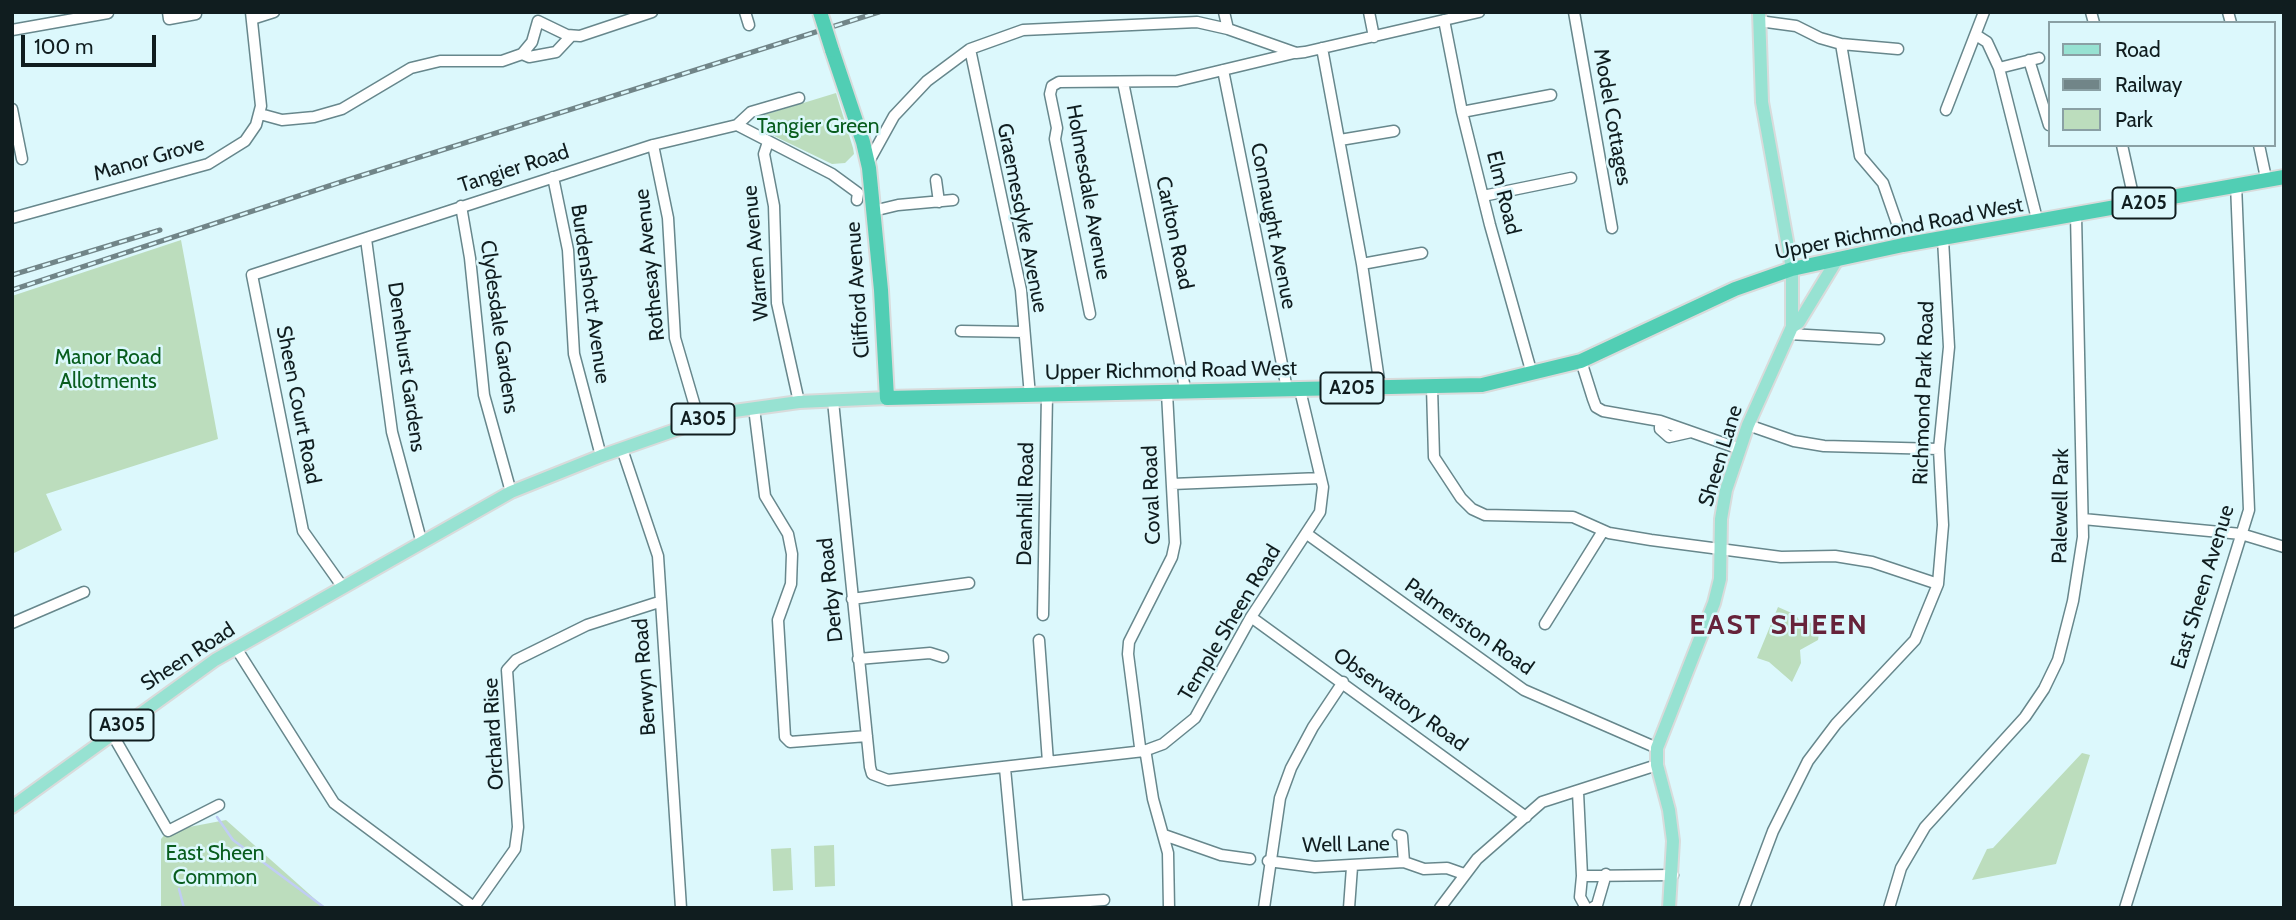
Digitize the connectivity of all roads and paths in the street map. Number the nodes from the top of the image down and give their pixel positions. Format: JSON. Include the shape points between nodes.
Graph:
{"nodes":[{"id":1,"x":168,"y":12,"type":"edge"},
{"id":2,"x":274,"y":12,"type":"edge"},
{"id":3,"x":652,"y":12,"type":"edge"},
{"id":4,"x":745,"y":12,"type":"edge"},
{"id":5,"x":820,"y":12,"type":"edge"},
{"id":6,"x":1224,"y":12,"type":"edge"},
{"id":7,"x":1368,"y":12,"type":"edge"},
{"id":8,"x":1479,"y":12,"type":"edge"},
{"id":9,"x":1574,"y":12,"type":"edge"},
{"id":10,"x":1984,"y":12,"type":"edge"},
{"id":11,"x":108,"y":13,"type":"edge"},
{"id":12,"x":196,"y":14,"type":"dead end"},
{"id":13,"x":252,"y":16,"type":"edge"},
{"id":14,"x":537,"y":17,"type":"edge"},
{"id":15,"x":1447,"y":17,"type":"edge"},
{"id":16,"x":1759,"y":17,"type":"edge"},
{"id":17,"x":749,"y":24,"type":"dead end"},
{"id":18,"x":1227,"y":29,"type":"junction"},
{"id":19,"x":12,"y":30,"type":"edge"},
{"id":20,"x":1976,"y":35,"type":"junction"},
{"id":21,"x":572,"y":36,"type":"junction"},
{"id":22,"x":1374,"y":37,"type":"junction"},
{"id":23,"x":1841,"y":44,"type":"junction"},
{"id":24,"x":1322,"y":48,"type":"junction"},
{"id":25,"x":970,"y":49,"type":"junction"},
{"id":26,"x":1898,"y":49,"type":"dead end"},
{"id":27,"x":1296,"y":52,"type":"junction"},
{"id":28,"x":522,"y":54,"type":"junction"},
{"id":29,"x":1999,"y":68,"type":"junction"},
{"id":30,"x":1223,"y":70,"type":"junction"},
{"id":31,"x":1123,"y":82,"type":"junction"},
{"id":32,"x":1551,"y":95,"type":"dead end"},
{"id":33,"x":799,"y":97,"type":"dead end"},
{"id":34,"x":12,"y":109,"type":"edge"},
{"id":35,"x":2047,"y":109,"type":"edge"},
{"id":36,"x":1946,"y":110,"type":"dead end"},
{"id":37,"x":1462,"y":112,"type":"junction"},
{"id":38,"x":260,"y":114,"type":"junction"},
{"id":39,"x":737,"y":125,"type":"junction"},
{"id":40,"x":858,"y":131,"type":"junction"},
{"id":41,"x":1394,"y":131,"type":"dead end"},
{"id":42,"x":1340,"y":141,"type":"junction"},
{"id":43,"x":768,"y":142,"type":"junction"},
{"id":44,"x":653,"y":145,"type":"junction"},
{"id":45,"x":2122,"y":147,"type":"edge"},
{"id":46,"x":2259,"y":147,"type":"edge"},
{"id":47,"x":22,"y":159,"type":"dead end"},
{"id":48,"x":868,"y":163,"type":"junction"},
{"id":49,"x":553,"y":177,"type":"junction"},
{"id":50,"x":2284,"y":177,"type":"edge"},
{"id":51,"x":1571,"y":178,"type":"dead end"},
{"id":52,"x":2266,"y":178,"type":"junction"},
{"id":53,"x":868,"y":180,"type":"junction"},
{"id":54,"x":936,"y":180,"type":"dead end"},
{"id":55,"x":2236,"y":184,"type":"junction"},
{"id":56,"x":1483,"y":196,"type":"junction"},
{"id":57,"x":857,"y":200,"type":"dead end"},
{"id":58,"x":953,"y":200,"type":"dead end"},
{"id":59,"x":939,"y":202,"type":"junction"},
{"id":60,"x":2135,"y":204,"type":"junction"},
{"id":61,"x":461,"y":206,"type":"junction"},
{"id":62,"x":873,"y":211,"type":"junction"},
{"id":63,"x":2076,"y":215,"type":"junction"},
{"id":64,"x":12,"y":218,"type":"edge"},
{"id":65,"x":2038,"y":222,"type":"junction"},
{"id":66,"x":1612,"y":228,"type":"dead end"},
{"id":67,"x":1899,"y":229,"type":"dead end"},
{"id":68,"x":366,"y":239,"type":"junction"},
{"id":69,"x":1943,"y":239,"type":"junction"},
{"id":70,"x":1422,"y":253,"type":"dead end"},
{"id":71,"x":305,"y":257,"type":"joint"},
{"id":72,"x":1838,"y":258,"type":"junction"},
{"id":73,"x":1362,"y":264,"type":"junction"},
{"id":74,"x":1792,"y":270,"type":"junction"},
{"id":75,"x":1090,"y":314,"type":"dead end"},
{"id":76,"x":1791,"y":330,"type":"junction"},
{"id":77,"x":961,"y":331,"type":"dead end"},
{"id":78,"x":1024,"y":332,"type":"junction"},
{"id":79,"x":1879,"y":339,"type":"dead end"},
{"id":80,"x":1581,"y":361,"type":"junction"},
{"id":81,"x":1532,"y":374,"type":"junction"},
{"id":82,"x":1380,"y":387,"type":"junction"},
{"id":83,"x":1432,"y":387,"type":"junction"},
{"id":84,"x":1293,"y":389,"type":"junction"},
{"id":85,"x":1167,"y":393,"type":"junction"},
{"id":86,"x":1186,"y":393,"type":"junction"},
{"id":87,"x":1047,"y":395,"type":"junction"},
{"id":88,"x":1030,"y":396,"type":"junction"},
{"id":89,"x":887,"y":398,"type":"junction"},
{"id":90,"x":833,"y":401,"type":"junction"},
{"id":91,"x":799,"y":402,"type":"junction"},
{"id":92,"x":754,"y":408,"type":"junction"},
{"id":93,"x":699,"y":421,"type":"junction"},
{"id":94,"x":1748,"y":425,"type":"junction"},
{"id":95,"x":622,"y":449,"type":"junction"},
{"id":96,"x":1740,"y":449,"type":"junction"},
{"id":97,"x":1938,"y":449,"type":"junction"},
{"id":98,"x":601,"y":456,"type":"junction"},
{"id":99,"x":1321,"y":478,"type":"junction"},
{"id":100,"x":1172,"y":485,"type":"junction"},
{"id":101,"x":511,"y":492,"type":"junction"},
{"id":102,"x":2083,"y":519,"type":"junction"},
{"id":103,"x":1603,"y":531,"type":"junction"},
{"id":104,"x":1307,"y":534,"type":"junction"},
{"id":105,"x":2241,"y":534,"type":"junction"},
{"id":106,"x":421,"y":540,"type":"junction"},
{"id":107,"x":1721,"y":547,"type":"junction"},
{"id":108,"x":2284,"y":547,"type":"edge"},
{"id":109,"x":969,"y":583,"type":"dead end"},
{"id":110,"x":1938,"y":584,"type":"junction"},
{"id":111,"x":342,"y":586,"type":"junction"},
{"id":112,"x":84,"y":592,"type":"dead end"},
{"id":113,"x":323,"y":597,"type":"joint"},
{"id":114,"x":852,"y":598,"type":"junction"},
{"id":115,"x":659,"y":602,"type":"junction"},
{"id":116,"x":1043,"y":615,"type":"dead end"},
{"id":117,"x":1251,"y":617,"type":"junction"},
{"id":118,"x":12,"y":623,"type":"edge"},
{"id":119,"x":1545,"y":624,"type":"dead end"},
{"id":120,"x":1039,"y":640,"type":"dead end"},
{"id":121,"x":236,"y":648,"type":"junction"},
{"id":122,"x":943,"y":657,"type":"dead end"},
{"id":123,"x":858,"y":659,"type":"junction"},
{"id":124,"x":1343,"y":682,"type":"junction"},
{"id":125,"x":111,"y":732,"type":"junction"},
{"id":126,"x":867,"y":736,"type":"junction"},
{"id":127,"x":1657,"y":748,"type":"junction"},
{"id":128,"x":1144,"y":751,"type":"junction"},
{"id":129,"x":1048,"y":762,"type":"junction"},
{"id":130,"x":1657,"y":765,"type":"junction"},
{"id":131,"x":1005,"y":768,"type":"junction"},
{"id":132,"x":872,"y":774,"type":"joint"},
{"id":133,"x":1578,"y":792,"type":"junction"},
{"id":134,"x":219,"y":805,"type":"dead end"},
{"id":135,"x":12,"y":807,"type":"edge"},
{"id":136,"x":1526,"y":817,"type":"junction"},
{"id":137,"x":1164,"y":835,"type":"junction"},
{"id":138,"x":1398,"y":835,"type":"dead end"},
{"id":139,"x":1250,"y":859,"type":"dead end"},
{"id":140,"x":1268,"y":861,"type":"junction"},
{"id":141,"x":1404,"y":862,"type":"junction"},
{"id":142,"x":1352,"y":867,"type":"junction"},
{"id":143,"x":1464,"y":874,"type":"junction"},
{"id":144,"x":1606,"y":874,"type":"junction"},
{"id":145,"x":1673,"y":875,"type":"junction"},
{"id":146,"x":1582,"y":876,"type":"junction"},
{"id":147,"x":1104,"y":900,"type":"dead end"},
{"id":148,"x":474,"y":907,"type":"edge"},
{"id":149,"x":1018,"y":907,"type":"edge"},
{"id":150,"x":681,"y":908,"type":"edge"},
{"id":151,"x":1169,"y":908,"type":"edge"},
{"id":152,"x":1264,"y":908,"type":"edge"},
{"id":153,"x":1349,"y":908,"type":"edge"},
{"id":154,"x":1440,"y":908,"type":"edge"},
{"id":155,"x":1589,"y":908,"type":"edge"},
{"id":156,"x":1669,"y":908,"type":"edge"},
{"id":157,"x":1744,"y":908,"type":"edge"},
{"id":158,"x":1889,"y":908,"type":"edge"},
{"id":159,"x":2125,"y":908,"type":"edge"}],
"edges":[{"from":1,"to":12,"type":"street","via":[[169,19]]},
{"from":2,"to":13,"type":"street"},
{"from":3,"to":21,"type":"street"},
{"from":4,"to":17,"type":"street"},
{"from":5,"to":40,"type":"highway","name":"Clifford Avenue","bridge":true},
{"from":6,"to":18,"type":"street"},
{"from":7,"to":22,"type":"street"},
{"from":8,"to":15,"type":"street"},
{"from":9,"to":66,"type":"street","name":"Model Cottages"},
{"from":10,"to":20,"type":"street"},
{"from":11,"to":19,"type":"street"},
{"from":13,"to":38,"type":"street"},
{"from":14,"to":21,"type":"street"},
{"from":14,"to":28,"type":"street","via":[[532,42]]},
{"from":15,"to":22,"type":"street"},
{"from":15,"to":37,"type":"street","name":"Elm Road"},
{"from":16,"to":23,"type":"street"},
{"from":16,"to":74,"type":"main road","name":"Sheen Lane","via":[[1762,102]]},
{"from":18,"to":25,"type":"street","via":[[1171,21],[1051,26],[1023,30]]},
{"from":18,"to":27,"type":"street"},
{"from":20,"to":29,"type":"street","via":[[1987,42]]},
{"from":20,"to":36,"type":"street"},
{"from":21,"to":28,"type":"street","via":[[556,52]]},
{"from":22,"to":24,"type":"street"},
{"from":23,"to":26,"type":"street"},
{"from":23,"to":67,"type":"street","via":[[1860,156],[1883,183]]},
{"from":24,"to":27,"type":"street"},
{"from":24,"to":42,"type":"street"},
{"from":25,"to":48,"type":"street","via":[[927,81],[894,116]]},
{"from":25,"to":78,"type":"street","name":"Graemesdyke Avenue","via":[[1021,290]]},
{"from":27,"to":30,"type":"street"},
{"from":28,"to":38,"type":"street","via":[[502,61],[440,61],[411,68],[342,109],[314,117],[282,120]]},
{"from":29,"to":35,"type":"street","via":[[2034,59]]},
{"from":29,"to":65,"type":"street"},
{"from":30,"to":31,"type":"street","via":[[1177,81]]},
{"from":30,"to":84,"type":"street","name":"Connaught Avenue"},
{"from":31,"to":75,"type":"street","name":"Holmesdale Avenue","via":[[1059,82],[1050,94]]},
{"from":31,"to":86,"type":"street","name":"Carlton Road"},
{"from":32,"to":37,"type":"street"},
{"from":33,"to":39,"type":"street","name":"Tangier Road","via":[[751,112]]},
{"from":34,"to":47,"type":"street"},
{"from":37,"to":56,"type":"street","name":"Elm Road"},
{"from":38,"to":64,"type":"street","name":"Manor Grove","via":[[245,141],[208,164]]},
{"from":39,"to":43,"type":"street"},
{"from":39,"to":44,"type":"street","name":"Tangier Road"},
{"from":40,"to":48,"type":"highway","name":"Clifford Avenue"},
{"from":40,"to":53,"type":"highway","name":"Clifford Avenue"},
{"from":41,"to":42,"type":"street"},
{"from":42,"to":73,"type":"street"},
{"from":43,"to":57,"type":"street","via":[[832,174],[858,193]]},
{"from":43,"to":91,"type":"street","name":"Warren Avenue","via":[[764,154],[774,205],[777,303]]},
{"from":44,"to":49,"type":"street","name":"Tangier Road"},
{"from":44,"to":93,"type":"street","name":"Rothesay Avenue","via":[[668,218],[675,338]]},
{"from":45,"to":60,"type":"street"},
{"from":46,"to":52,"type":"street"},
{"from":48,"to":53,"type":"highway","name":"Clifford Avenue"},
{"from":49,"to":61,"type":"street","name":"Tangier Road"},
{"from":49,"to":98,"type":"street","name":"Burdenshott Avenue","via":[[568,250],[574,354]]},
{"from":50,"to":52,"type":"highway","name":"Upper Richmond Road West","number":"A205"},
{"from":51,"to":56,"type":"street"},
{"from":52,"to":55,"type":"highway","name":"Upper Richmond Road West","number":"A205"},
{"from":53,"to":62,"type":"highway","name":"Clifford Avenue"},
{"from":54,"to":59,"type":"street"},
{"from":55,"to":60,"type":"highway","name":"Upper Richmond Road West","number":"A205"},
{"from":55,"to":105,"type":"street","name":"East Sheen Avenue","via":[[2249,510]]},
{"from":56,"to":81,"type":"street","name":"Elm Road"},
{"from":58,"to":59,"type":"street"},
{"from":59,"to":62,"type":"street"},
{"from":60,"to":63,"type":"highway","name":"Upper Richmond Road West","number":"A205"},
{"from":61,"to":68,"type":"street","name":"Tangier Road"},
{"from":61,"to":101,"type":"street","name":"Clydesdale Gardens","via":[[484,395]]},
{"from":62,"to":89,"type":"highway","name":"Clifford Avenue"},
{"from":63,"to":65,"type":"highway","name":"Upper Richmond Road West","number":"A205"},
{"from":63,"to":102,"type":"street","name":"Palewell Park"},
{"from":65,"to":69,"type":"highway","name":"Upper Richmond Road West","number":"A205"},
{"from":68,"to":71,"type":"street","name":"Tangier Road"},
{"from":68,"to":106,"type":"street","name":"Denehurst Gardens","via":[[392,432]]},
{"from":69,"to":72,"type":"highway","name":"Upper Richmond Road West","number":"A205"},
{"from":69,"to":97,"type":"street","name":"Richmond Park Road","via":[[1949,346]]},
{"from":70,"to":73,"type":"street"},
{"from":71,"to":111,"type":"street","name":"Sheen Court Road","via":[[252,275],[303,531]]},
{"from":72,"to":74,"type":"highway","name":"Upper Richmond Road West","number":"A205"},
{"from":72,"to":76,"type":"main road"},
{"from":73,"to":82,"type":"street"},
{"from":74,"to":76,"type":"main road","name":"Sheen Lane"},
{"from":74,"to":80,"type":"highway","name":"Upper Richmond Road West","number":"A205","via":[[1735,289]]},
{"from":76,"to":79,"type":"street","via":[[1829,339]]},
{"from":76,"to":94,"type":"main road","name":"Sheen Lane"},
{"from":77,"to":78,"type":"street"},
{"from":78,"to":88,"type":"street","name":"Graemesdyke Avenue"},
{"from":80,"to":81,"type":"highway","name":"Upper Richmond Road West","number":"A205"},
{"from":80,"to":96,"type":"street","via":[[1596,407],[1603,411],[1660,421]]},
{"from":81,"to":83,"type":"highway","name":"Upper Richmond Road West","number":"A205","via":[[1482,385]]},
{"from":82,"to":83,"type":"highway","name":"Upper Richmond Road West","number":"A205"},
{"from":82,"to":84,"type":"highway","name":"Upper Richmond Road West","number":"A205"},
{"from":83,"to":103,"type":"street","via":[[1434,457],[1472,509],[1485,515],[1573,517]]},
{"from":84,"to":86,"type":"highway","name":"Upper Richmond Road West","number":"A205"},
{"from":84,"to":99,"type":"street","name":"Temple Sheen Road"},
{"from":85,"to":86,"type":"highway","name":"Upper Richmond Road West","number":"A205"},
{"from":85,"to":87,"type":"highway","name":"Upper Richmond Road West","number":"A205"},
{"from":85,"to":100,"type":"street","name":"Coval Road"},
{"from":87,"to":88,"type":"highway","name":"Upper Richmond Road West","number":"A205"},
{"from":87,"to":116,"type":"street","name":"Deanhill Road"},
{"from":88,"to":89,"type":"highway","name":"Upper Richmond Road West","number":"A205"},
{"from":89,"to":90,"type":"main road","name":"Upper Richmond Road West","number":"A305"},
{"from":90,"to":91,"type":"main road","name":"Upper Richmond Road West","number":"A305"},
{"from":90,"to":114,"type":"street","name":"Derby Road"},
{"from":91,"to":92,"type":"main road","name":"Upper Richmond Road West","number":"A305"},
{"from":92,"to":93,"type":"main road","name":"Upper Richmond Road West","number":"A305"},
{"from":92,"to":126,"type":"street","via":[[765,496],[788,534],[792,554],[791,584],[778,620],[785,737],[790,741]]},
{"from":93,"to":95,"type":"main road","name":"Upper Richmond Road West","number":"A305"},
{"from":94,"to":96,"type":"main road","name":"Sheen Lane"},
{"from":94,"to":97,"type":"street","via":[[1824,446]]},
{"from":95,"to":98,"type":"main road","name":"Upper Richmond Road West","number":"A305"},
{"from":95,"to":115,"type":"street","name":"Berwyn Road","via":[[658,556]]},
{"from":96,"to":107,"type":"main road","name":"Sheen Lane","via":[[1722,504]]},
{"from":97,"to":110,"type":"street","name":"Richmond Park Road","via":[[1943,547]]},
{"from":98,"to":101,"type":"main road","name":"Upper Richmond Road West","number":"A305"},
{"from":99,"to":100,"type":"street"},
{"from":99,"to":104,"type":"street","name":"Temple Sheen Road","via":[[1323,502]]},
{"from":100,"to":128,"type":"street","name":"Coval Road","via":[[1172,557],[1129,642]]},
{"from":101,"to":106,"type":"main road","name":"Upper Richmond Road West","number":"A305"},
{"from":102,"to":105,"type":"street"},
{"from":102,"to":158,"type":"street","name":"Palewell Park","via":[[2073,601],[2058,660],[2044,689],[2008,737],[1925,827],[1901,868]]},
{"from":103,"to":107,"type":"street"},
{"from":103,"to":119,"type":"street"},
{"from":104,"to":117,"type":"street","name":"Temple Sheen Road"},
{"from":104,"to":127,"type":"street","name":"Palmerston Road","via":[[1524,690]]},
{"from":105,"to":108,"type":"street"},
{"from":105,"to":159,"type":"street","name":"East Sheen Avenue"},
{"from":106,"to":111,"type":"main road","name":"Upper Richmond Road West","number":"A305"},
{"from":107,"to":110,"type":"street","via":[[1781,557],[1835,556],[1872,562]]},
{"from":107,"to":127,"type":"main road","name":"Sheen Lane","via":[[1714,603]]},
{"from":109,"to":114,"type":"street"},
{"from":110,"to":157,"type":"street","name":"Richmond Park Road","via":[[1915,640],[1836,724],[1808,761],[1773,831]]},
{"from":111,"to":113,"type":"main road","name":"Upper Richmond Road West","number":"A305"},
{"from":112,"to":118,"type":"street"},
{"from":113,"to":121,"type":"main road","name":"Sheen Road","number":"A305"},
{"from":114,"to":123,"type":"street","name":"Derby Road"},
{"from":115,"to":148,"type":"street","name":"Orchard Rise","via":[[587,625],[516,660],[507,670],[518,827],[515,849]]},
{"from":115,"to":150,"type":"street","name":"Berwyn Road"},
{"from":117,"to":124,"type":"street","name":"Observatory Road"},
{"from":117,"to":128,"type":"street","name":"Temple Sheen Road","via":[[1195,718],[1163,744]]},
{"from":120,"to":129,"type":"street"},
{"from":121,"to":125,"type":"main road","name":"Sheen Road","number":"A305"},
{"from":121,"to":148,"type":"street","via":[[334,803]]},
{"from":122,"to":123,"type":"street","via":[[930,653]]},
{"from":123,"to":126,"type":"street","name":"Derby Road"},
{"from":124,"to":136,"type":"street","name":"Observatory Road"},
{"from":124,"to":140,"type":"street","via":[[1291,768]]},
{"from":125,"to":134,"type":"street","via":[[168,831]]},
{"from":125,"to":135,"type":"main road","name":"Sheen Road","number":"A305"},
{"from":126,"to":132,"type":"street","name":"Derby Road"},
{"from":127,"to":130,"type":"main road","name":"Sheen Lane"},
{"from":128,"to":129,"type":"street","name":"Temple Sheen Road"},
{"from":128,"to":137,"type":"street","name":"Coval Road"},
{"from":129,"to":131,"type":"street","name":"Temple Sheen Road"},
{"from":130,"to":133,"type":"street"},
{"from":130,"to":145,"type":"main road","name":"Sheen Lane","via":[[1672,825]]},
{"from":131,"to":132,"type":"street","name":"Temple Sheen Road","via":[[888,780]]},
{"from":131,"to":149,"type":"street"},
{"from":133,"to":136,"type":"street","via":[[1555,795]]},
{"from":133,"to":146,"type":"street"},
{"from":136,"to":143,"type":"street"},
{"from":137,"to":139,"type":"street","via":[[1221,855]]},
{"from":137,"to":151,"type":"street","name":"Coval Road"},
{"from":138,"to":141,"type":"street","via":[[1402,836]]},
{"from":140,"to":142,"type":"street","name":"Well Lane"},
{"from":140,"to":152,"type":"street"},
{"from":141,"to":142,"type":"street","name":"Well Lane"},
{"from":141,"to":143,"type":"street","name":"Well Lane"},
{"from":142,"to":153,"type":"street"},
{"from":143,"to":154,"type":"street"},
{"from":144,"to":145,"type":"street"},
{"from":144,"to":146,"type":"street"},
{"from":144,"to":155,"type":"street","via":[[1597,905]]},
{"from":145,"to":156,"type":"main road","name":"Sheen Lane"},
{"from":146,"to":155,"type":"street","via":[[1580,897]]},
{"from":147,"to":149,"type":"street"}]}
